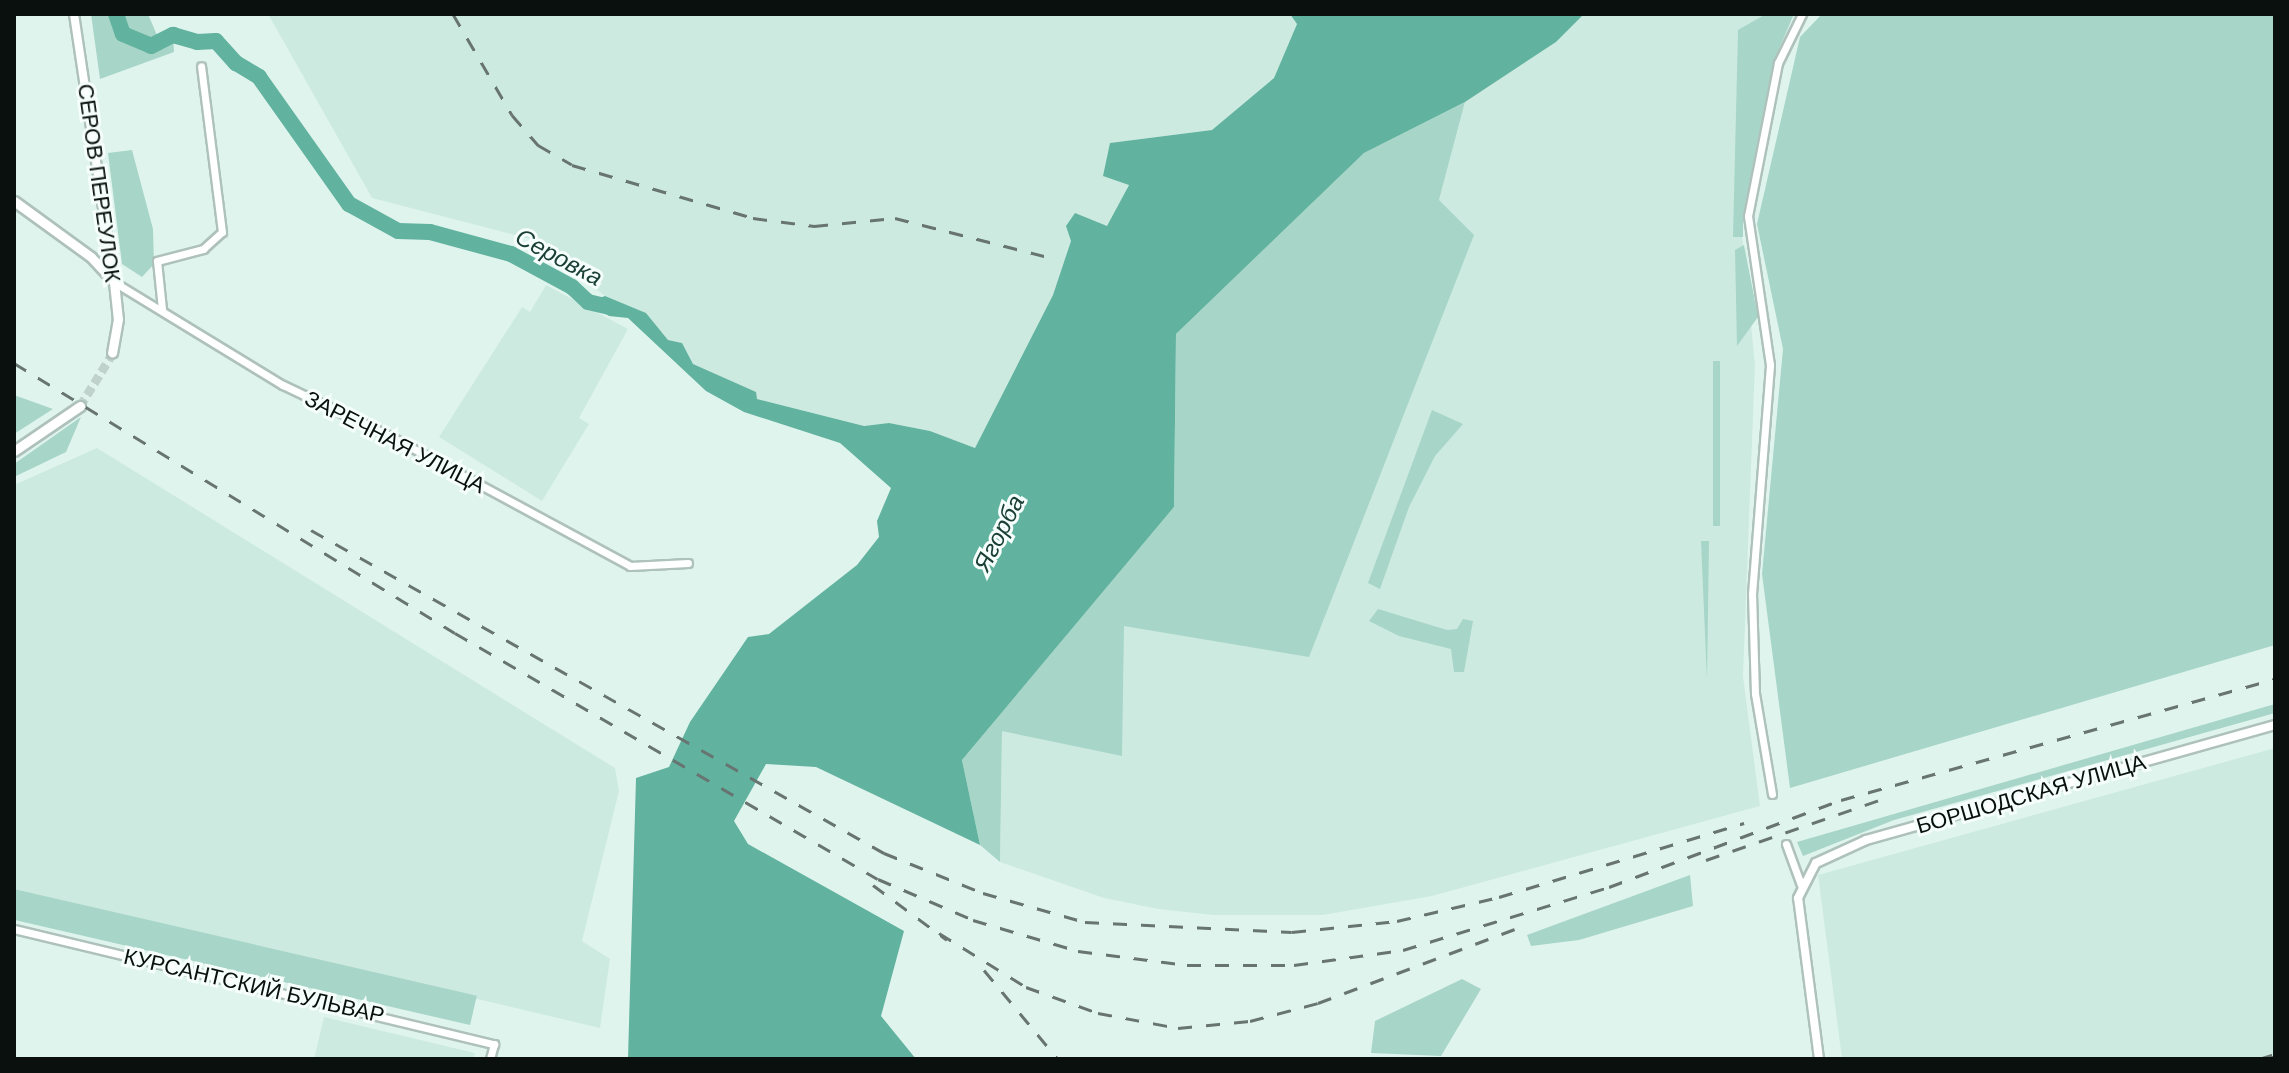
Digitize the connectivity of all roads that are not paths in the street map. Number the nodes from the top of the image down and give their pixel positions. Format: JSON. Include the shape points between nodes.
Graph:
{"nodes":[{"id":1,"x":74,"y":14,"type":"edge"},
{"id":2,"x":1802,"y":14,"type":"edge"},
{"id":3,"x":201,"y":66,"type":"dead end"},
{"id":4,"x":14,"y":201,"type":"edge"},
{"id":5,"x":114,"y":282,"type":"junction"},
{"id":6,"x":162,"y":309,"type":"junction"},
{"id":7,"x":112,"y":352,"type":"tunnel mouth"},
{"id":8,"x":80,"y":406,"type":"tunnel mouth"},
{"id":9,"x":14,"y":451,"type":"edge"},
{"id":10,"x":688,"y":563,"type":"dead end"},
{"id":11,"x":2275,"y":725,"type":"edge"},
{"id":12,"x":1772,"y":794,"type":"dead end"},
{"id":13,"x":1786,"y":844,"type":"dead end"},
{"id":14,"x":1801,"y":885,"type":"junction"},
{"id":15,"x":14,"y":929,"type":"edge"},
{"id":16,"x":490,"y":1059,"type":"edge"},
{"id":17,"x":1819,"y":1059,"type":"edge"}],
"edges":[{"from":1,"to":5,"type":"street","name":"СЕРОВ ПЕРЕУЛОК"},
{"from":2,"to":12,"type":"street","via":[[1778,63],[1748,216],[1770,365],[1752,594],[1755,694]]},
{"from":3,"to":6,"type":"street","via":[[222,232],[203,249],[157,261]]},
{"from":4,"to":5,"type":"main road","via":[[91,257]]},
{"from":5,"to":6,"type":"street","name":"ЗАРЕЧНАЯ УЛИЦА"},
{"from":5,"to":7,"type":"main road","name":"СЕРОВ ПЕРЕУЛОК","via":[[118,319]]},
{"from":6,"to":10,"type":"street","name":"ЗАРЕЧНАЯ УЛИЦА","via":[[283,385],[390,436],[630,566]]},
{"from":8,"to":9,"type":"main road"},
{"from":11,"to":14,"type":"street","name":"БОРШОДСКАЯ УЛИЦА","via":[[1866,840],[1816,863]]},
{"from":13,"to":14,"type":"street"},
{"from":14,"to":17,"type":"street","via":[[1800,920]]},
{"from":15,"to":16,"type":"street","name":"КУРСАНТСКИЙ БУЛЬВАР","via":[[494,1044]]}]}
